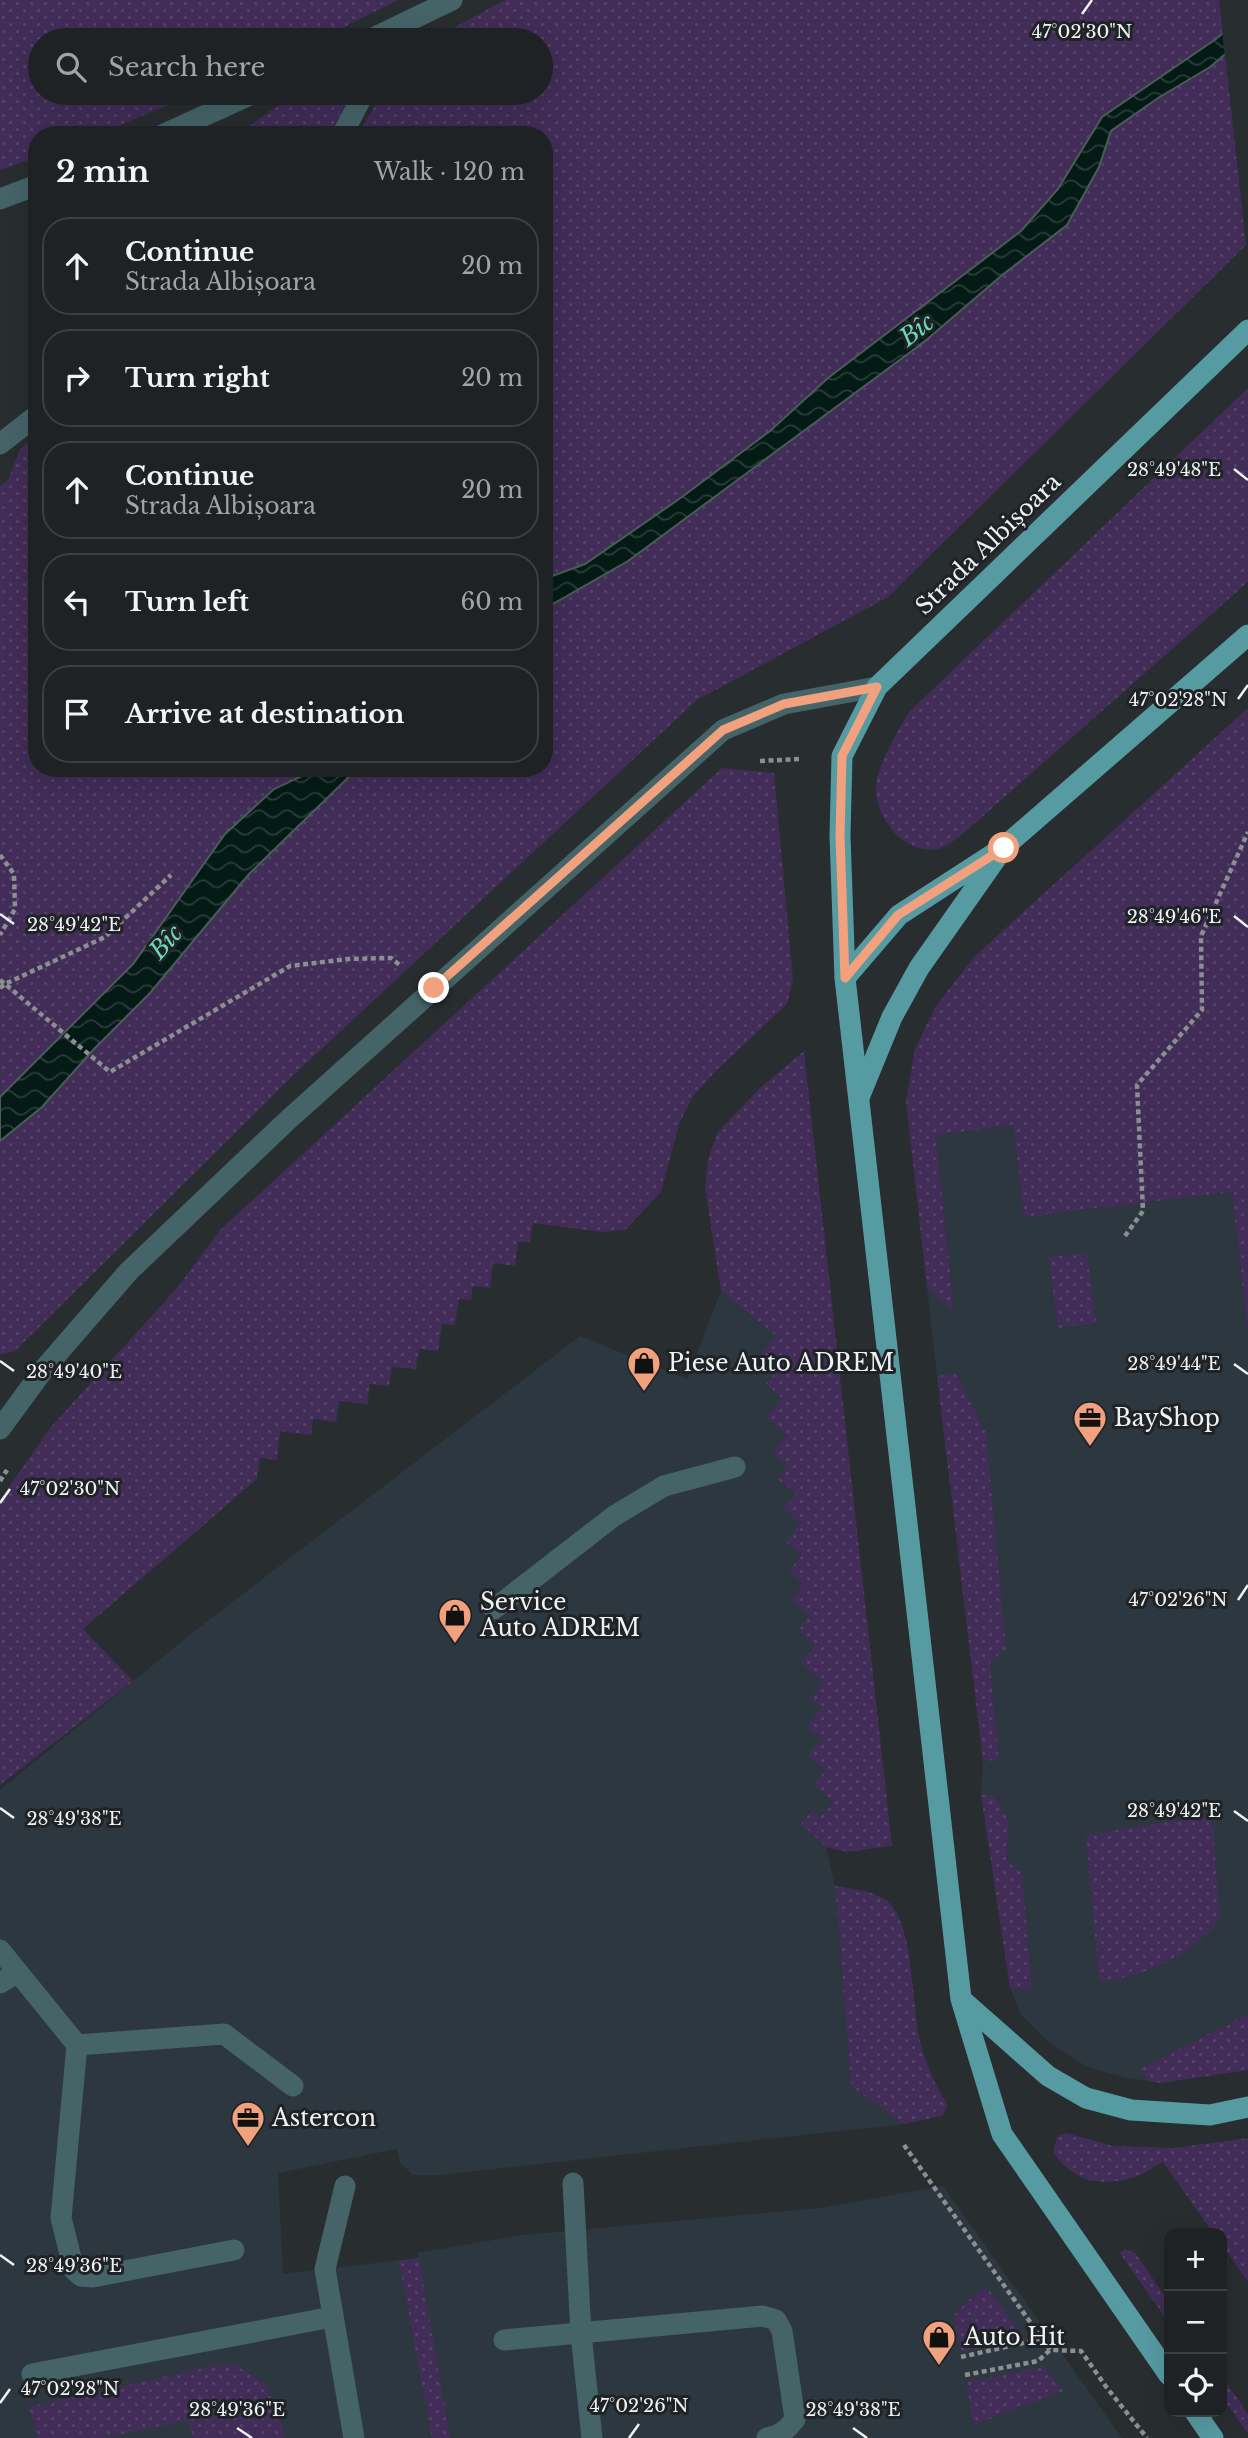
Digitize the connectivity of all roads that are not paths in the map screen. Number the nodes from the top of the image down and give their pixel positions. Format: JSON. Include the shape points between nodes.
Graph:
{"nodes":[{"id":1,"x":452,"y":0,"type":"edge"},
{"id":2,"x":403,"y":28,"type":"edge"},
{"id":3,"x":228,"y":105,"type":"edge"},
{"id":4,"x":358,"y":105,"type":"edge"},
{"id":5,"x":182,"y":126,"type":"edge"},
{"id":6,"x":347,"y":126,"type":"edge"},
{"id":7,"x":28,"y":189,"type":"edge"},
{"id":8,"x":0,"y":199,"type":"edge"},
{"id":9,"x":1248,"y":330,"type":"edge"},
{"id":10,"x":28,"y":422,"type":"edge"},
{"id":11,"x":0,"y":444,"type":"edge"},
{"id":12,"x":1248,"y":635,"type":"edge"},
{"id":13,"x":877,"y":687,"type":"junction"},
{"id":14,"x":1004,"y":848,"type":"junction"},
{"id":15,"x":845,"y":978,"type":"junction"},
{"id":16,"x":859,"y":1097,"type":"junction"},
{"id":17,"x":0,"y":1429,"type":"edge"},
{"id":18,"x":735,"y":1467,"type":"dead end"},
{"id":19,"x":494,"y":1609,"type":"dead end"},
{"id":20,"x":0,"y":1950,"type":"edge"},
{"id":21,"x":9,"y":1978,"type":"edge"},
{"id":22,"x":961,"y":1999,"type":"junction"},
{"id":23,"x":77,"y":2045,"type":"junction"},
{"id":24,"x":293,"y":2086,"type":"dead end"},
{"id":25,"x":1248,"y":2107,"type":"edge"},
{"id":26,"x":573,"y":2183,"type":"dead end"},
{"id":27,"x":345,"y":2186,"type":"dead end"},
{"id":28,"x":234,"y":2250,"type":"dead end"},
{"id":29,"x":332,"y":2317,"type":"junction"},
{"id":30,"x":581,"y":2334,"type":"junction"},
{"id":31,"x":504,"y":2340,"type":"dead end"},
{"id":32,"x":1164,"y":2368,"type":"edge"},
{"id":33,"x":32,"y":2374,"type":"dead end"},
{"id":34,"x":1198,"y":2417,"type":"edge"},
{"id":35,"x":354,"y":2438,"type":"edge"},
{"id":36,"x":592,"y":2438,"type":"edge"},
{"id":37,"x":767,"y":2438,"type":"edge"},
{"id":38,"x":1213,"y":2438,"type":"edge"}],
"edges":[{"from":1,"to":2,"type":"street"},
{"from":3,"to":5,"type":"street"},
{"from":4,"to":6,"type":"street"},
{"from":7,"to":8,"type":"street"},
{"from":9,"to":13,"type":"main road","name":"Strada Albișoara"},
{"from":10,"to":11,"type":"street"},
{"from":12,"to":14,"type":"main road"},
{"from":13,"to":15,"type":"main road","name":"Strada Albișoara","via":[[842,756]]},
{"from":13,"to":17,"type":"street","via":[[784,704],[723,730],[289,1119],[130,1271],[44,1369]]},
{"from":14,"to":15,"type":"main road","via":[[898,915]]},
{"from":14,"to":16,"type":"main road","via":[[919,968],[892,1017]]},
{"from":15,"to":16,"type":"main road","name":"Strada Albișoara"},
{"from":16,"to":22,"type":"main road","name":"Strada Albișoara"},
{"from":18,"to":19,"type":"street","via":[[664,1486],[614,1516]]},
{"from":20,"to":21,"type":"street"},
{"from":21,"to":23,"type":"street"},
{"from":22,"to":25,"type":"main road","via":[[1048,2076],[1086,2098],[1131,2110],[1210,2115]]},
{"from":22,"to":32,"type":"main road","name":"Strada Albișoara","via":[[1002,2134]]},
{"from":23,"to":24,"type":"street","via":[[224,2034]]},
{"from":23,"to":28,"type":"street","via":[[61,2218],[74,2270],[93,2277]]},
{"from":26,"to":30,"type":"street"},
{"from":27,"to":29,"type":"street","via":[[325,2269]]},
{"from":29,"to":33,"type":"street"},
{"from":29,"to":35,"type":"street"},
{"from":30,"to":31,"type":"street"},
{"from":30,"to":36,"type":"street"},
{"from":30,"to":37,"type":"street","via":[[763,2316],[776,2320],[782,2331],[794,2419],[776,2437]]},
{"from":34,"to":38,"type":"main road"}]}
